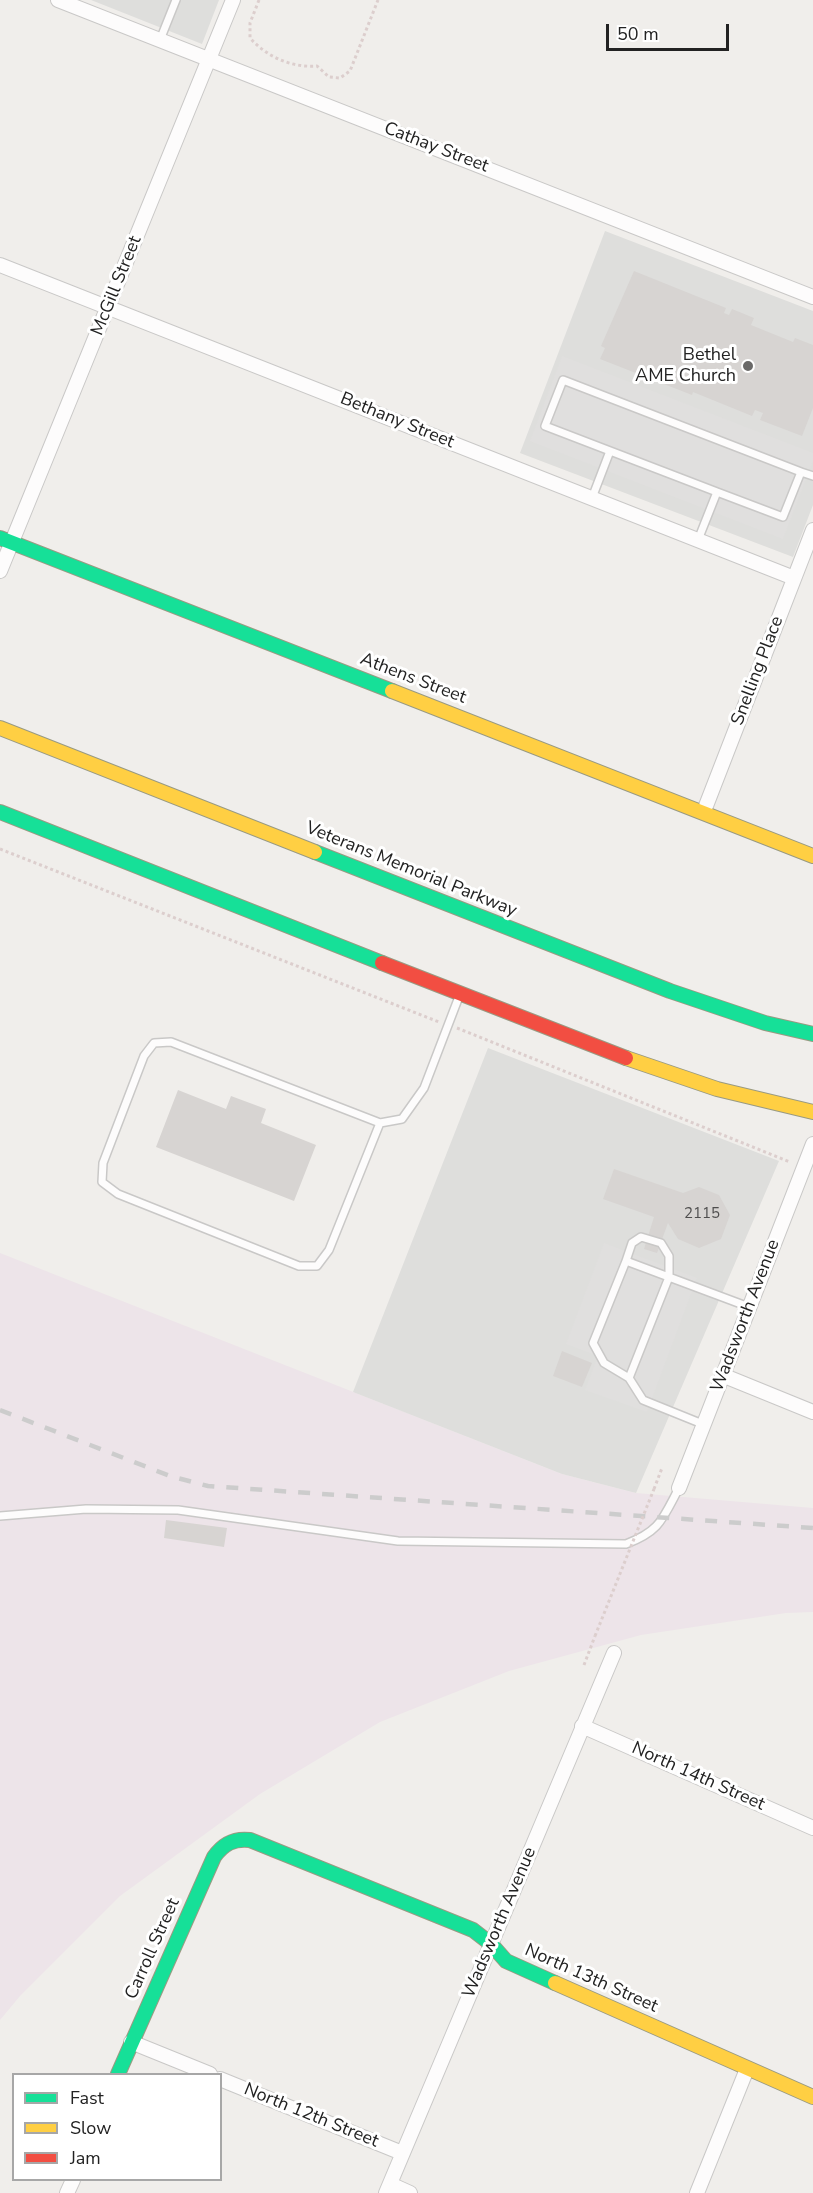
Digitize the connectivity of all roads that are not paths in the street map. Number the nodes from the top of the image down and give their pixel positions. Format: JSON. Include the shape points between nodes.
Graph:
{"nodes":[{"id":1,"x":58,"y":0,"type":"edge"},
{"id":2,"x":176,"y":0,"type":"edge"},
{"id":3,"x":233,"y":0,"type":"edge"},
{"id":4,"x":160,"y":40,"type":"junction"},
{"id":5,"x":210,"y":59,"type":"junction"},
{"id":6,"x":0,"y":265,"type":"edge"},
{"id":7,"x":813,"y":297,"type":"edge"},
{"id":8,"x":108,"y":308,"type":"junction"},
{"id":9,"x":610,"y":451,"type":"junction"},
{"id":10,"x":801,"y":471,"type":"junction"},
{"id":11,"x":813,"y":476,"type":"edge"},
{"id":12,"x":717,"y":492,"type":"junction"},
{"id":13,"x":592,"y":498,"type":"junction"},
{"id":14,"x":813,"y":530,"type":"edge"},
{"id":15,"x":698,"y":540,"type":"junction"},
{"id":16,"x":6,"y":541,"type":"edge"},
{"id":17,"x":0,"y":571,"type":"edge"},
{"id":18,"x":794,"y":578,"type":"junction"},
{"id":19,"x":0,"y":728,"type":"edge"},
{"id":20,"x":704,"y":811,"type":"junction"},
{"id":21,"x":0,"y":812,"type":"edge"},
{"id":22,"x":813,"y":856,"type":"edge"},
{"id":23,"x":460,"y":994,"type":"junction"},
{"id":24,"x":813,"y":1034,"type":"edge"},
{"id":25,"x":813,"y":1112,"type":"edge"},
{"id":26,"x":380,"y":1123,"type":"junction"},
{"id":27,"x":813,"y":1144,"type":"edge"},
{"id":28,"x":807,"y":1174,"type":"edge"},
{"id":29,"x":626,"y":1262,"type":"junction"},
{"id":30,"x":669,"y":1277,"type":"junction"},
{"id":31,"x":749,"y":1307,"type":"junction"},
{"id":32,"x":722,"y":1375,"type":"junction"},
{"id":33,"x":629,"y":1378,"type":"junction"},
{"id":34,"x":813,"y":1412,"type":"edge"},
{"id":35,"x":705,"y":1425,"type":"junction"},
{"id":36,"x":679,"y":1488,"type":"joint"},
{"id":37,"x":0,"y":1516,"type":"edge"},
{"id":38,"x":614,"y":1653,"type":"dead end"},
{"id":39,"x":582,"y":1726,"type":"junction"},
{"id":40,"x":813,"y":1828,"type":"edge"},
{"id":41,"x":228,"y":1842,"type":"joint"},
{"id":42,"x":491,"y":1944,"type":"junction"},
{"id":43,"x":131,"y":2042,"type":"junction"},
{"id":44,"x":747,"y":2069,"type":"junction"},
{"id":45,"x":118,"y":2073,"type":"edge"},
{"id":46,"x":208,"y":2073,"type":"edge"},
{"id":47,"x":222,"y":2080,"type":"edge"},
{"id":48,"x":813,"y":2097,"type":"edge"},
{"id":49,"x":402,"y":2153,"type":"junction"},
{"id":50,"x":388,"y":2189,"type":"edge"},
{"id":51,"x":410,"y":2193,"type":"edge"},
{"id":52,"x":697,"y":2193,"type":"edge"}],
"edges":[{"from":1,"to":4,"type":"street","name":"Cathay Street"},
{"from":2,"to":4,"type":"lane"},
{"from":3,"to":5,"type":"street","name":"McGill Street"},
{"from":4,"to":5,"type":"street","name":"Cathay Street"},
{"from":5,"to":7,"type":"street","name":"Cathay Street"},
{"from":5,"to":8,"type":"street","name":"McGill Street"},
{"from":6,"to":8,"type":"street","name":"Bethany Street"},
{"from":8,"to":13,"type":"street","name":"Bethany Street"},
{"from":8,"to":16,"type":"street","name":"McGill Street"},
{"from":9,"to":10,"type":"lane","via":[[545,426],[563,380]]},
{"from":9,"to":12,"type":"lane"},
{"from":9,"to":13,"type":"lane"},
{"from":10,"to":11,"type":"lane"},
{"from":10,"to":12,"type":"lane","via":[[783,517]]},
{"from":12,"to":15,"type":"lane"},
{"from":13,"to":15,"type":"street","name":"Bethany Street"},
{"from":14,"to":18,"type":"street","name":"Snelling Place"},
{"from":15,"to":18,"type":"street","name":"Bethany Street"},
{"from":16,"to":17,"type":"street","name":"McGill Street"},
{"from":16,"to":20,"type":"street","name":"Athens Street"},
{"from":18,"to":20,"type":"street","name":"Snelling Place"},
{"from":19,"to":24,"type":"street","name":"Veterans Memorial Parkway","via":[[670,992]]},
{"from":20,"to":22,"type":"street","name":"Athens Street"},
{"from":21,"to":23,"type":"street"},
{"from":23,"to":25,"type":"street","via":[[663,1073]]},
{"from":23,"to":26,"type":"lane","via":[[424,1088],[402,1119]]},
{"from":26,"to":26,"type":"lane","via":[[171,1042],[154,1043],[144,1056],[103,1163],[102,1182],[118,1194],[299,1266],[317,1266],[330,1250]]},
{"from":27,"to":28,"type":"street","name":"Wadsworth Avenue"},
{"from":28,"to":31,"type":"street","name":"Wadsworth Avenue"},
{"from":29,"to":30,"type":"lane"},
{"from":29,"to":30,"type":"lane","via":[[632,1243],[640,1237],[647,1238],[661,1243],[669,1256]]},
{"from":29,"to":33,"type":"lane","via":[[593,1343],[604,1363]]},
{"from":30,"to":31,"type":"lane"},
{"from":30,"to":33,"type":"lane"},
{"from":31,"to":32,"type":"street","name":"Wadsworth Avenue"},
{"from":32,"to":34,"type":"street"},
{"from":32,"to":35,"type":"street","name":"Wadsworth Avenue"},
{"from":33,"to":35,"type":"lane","via":[[643,1400]]},
{"from":35,"to":36,"type":"street","name":"Wadsworth Avenue"},
{"from":36,"to":37,"type":"lane","via":[[664,1517],[648,1535],[626,1544],[398,1541],[178,1510],[86,1509]]},
{"from":38,"to":39,"type":"street","name":"Wadsworth Avenue"},
{"from":39,"to":40,"type":"street","name":"North 14th Street"},
{"from":39,"to":42,"type":"street","name":"Wadsworth Avenue"},
{"from":41,"to":42,"type":"street","name":"North 13th Street","via":[[250,1840],[473,1930]]},
{"from":41,"to":43,"type":"street","name":"Carroll Street","via":[[214,1857]]},
{"from":42,"to":44,"type":"street","name":"North 13th Street","via":[[506,1961]]},
{"from":42,"to":49,"type":"street","name":"Wadsworth Avenue"},
{"from":43,"to":45,"type":"street","name":"Carroll Street"},
{"from":43,"to":46,"type":"street"},
{"from":44,"to":48,"type":"street","name":"North 13th Street"},
{"from":44,"to":52,"type":"street"},
{"from":47,"to":49,"type":"street","name":"North 12th Street"},
{"from":49,"to":50,"type":"street","name":"Wadsworth Avenue"},
{"from":50,"to":51,"type":"street"}]}
